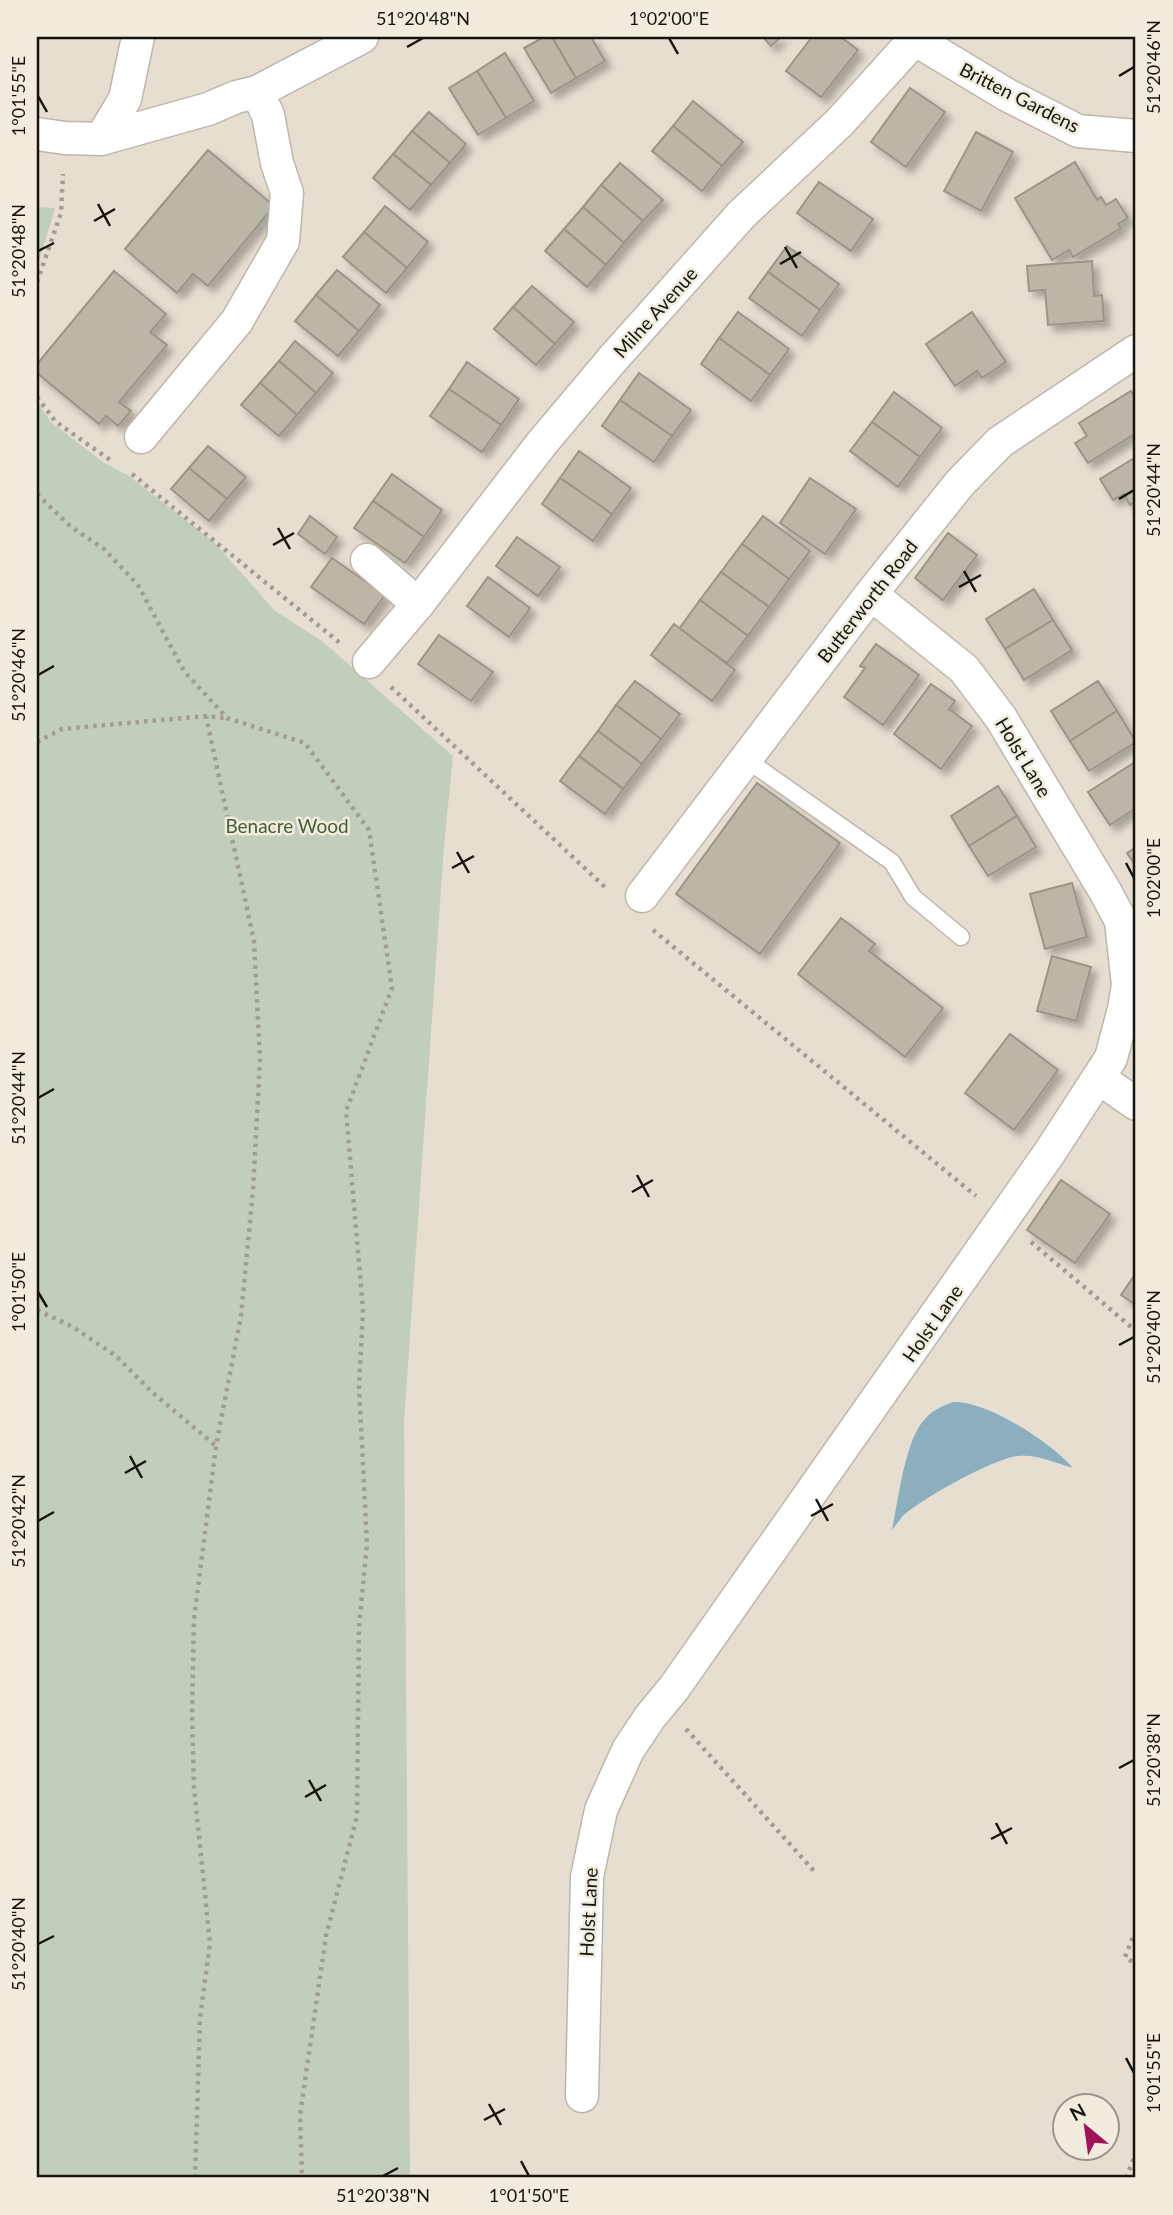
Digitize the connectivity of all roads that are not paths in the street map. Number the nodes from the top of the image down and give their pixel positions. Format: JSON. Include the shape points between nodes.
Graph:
{"nodes":[{"id":1,"x":138,"y":37,"type":"edge"},
{"id":2,"x":362,"y":37,"type":"edge"},
{"id":3,"x":912,"y":38,"type":"edge"},
{"id":4,"x":257,"y":92,"type":"junction"},
{"id":5,"x":51,"y":136,"type":"edge"},
{"id":6,"x":1136,"y":136,"type":"edge"},
{"id":7,"x":101,"y":139,"type":"junction"},
{"id":8,"x":1136,"y":351,"type":"edge"},
{"id":9,"x":141,"y":438,"type":"dead end"},
{"id":10,"x":368,"y":560,"type":"dead end"},
{"id":11,"x":871,"y":594,"type":"junction"},
{"id":12,"x":418,"y":604,"type":"junction"},
{"id":13,"x":376,"y":671,"type":"road end"},
{"id":14,"x":747,"y":761,"type":"junction"},
{"id":15,"x":642,"y":896,"type":"dead end"},
{"id":16,"x":961,"y":937,"type":"dead end"},
{"id":17,"x":1099,"y":1078,"type":"junction"},
{"id":18,"x":1136,"y":1104,"type":"edge"},
{"id":19,"x":582,"y":2096,"type":"dead end"}],
"edges":[{"from":1,"to":7,"type":"street","via":[[125,99]]},
{"from":2,"to":4,"type":"street"},
{"from":3,"to":6,"type":"street","name":"Britten Gardens","via":[[1007,95],[1079,131]]},
{"from":3,"to":12,"type":"street","name":"Milne Avenue","via":[[839,123],[741,215],[611,361]]},
{"from":4,"to":7,"type":"street"},
{"from":4,"to":9,"type":"street","via":[[268,115],[286,193],[283,241],[237,321]]},
{"from":5,"to":7,"type":"street"},
{"from":8,"to":11,"type":"street","name":"Butterworth Road","via":[[1000,442],[960,483]]},
{"from":10,"to":12,"type":"street"},
{"from":11,"to":14,"type":"street","name":"Butterworth Road"},
{"from":11,"to":17,"type":"street","name":"Holst Lane","via":[[964,669],[1001,718],[1121,921],[1128,985],[1111,1058]]},
{"from":12,"to":13,"type":"street","name":"Milne Avenue"},
{"from":14,"to":15,"type":"street","name":"Butterworth Road"},
{"from":14,"to":16,"type":"lane","via":[[892,862],[913,897]]},
{"from":17,"to":18,"type":"street"},
{"from":17,"to":19,"type":"street","name":"Holst Lane","via":[[1004,1220],[628,1750],[601,1810],[587,1877]]}]}
